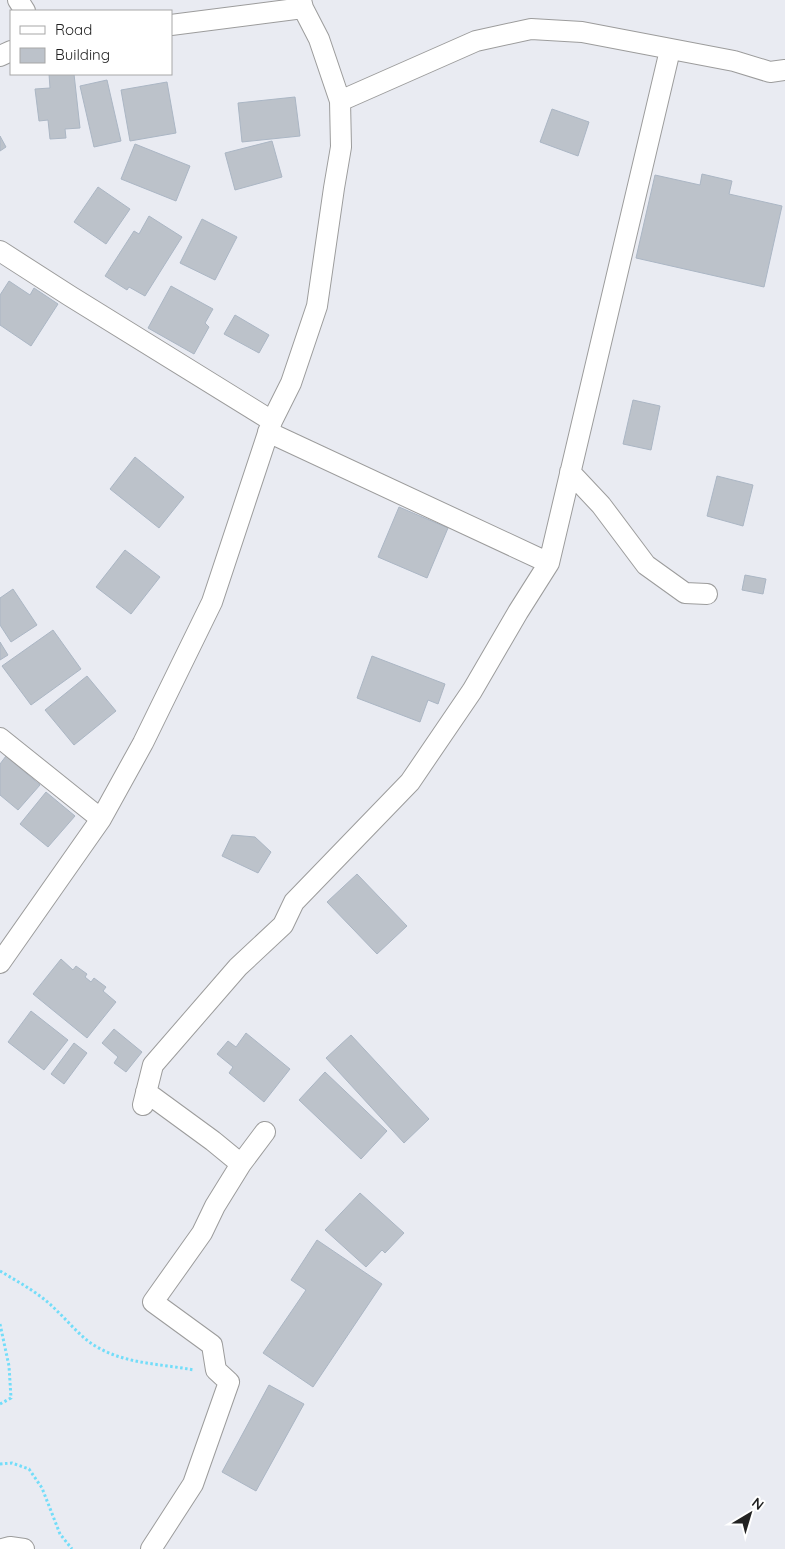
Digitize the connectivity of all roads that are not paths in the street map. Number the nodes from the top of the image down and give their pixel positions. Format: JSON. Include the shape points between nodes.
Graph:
{"nodes":[{"id":1,"x":302,"y":4,"type":"edge"},
{"id":2,"x":172,"y":25,"type":"edge"},
{"id":3,"x":670,"y":50,"type":"junction"},
{"id":4,"x":785,"y":70,"type":"edge"},
{"id":5,"x":340,"y":101,"type":"junction"},
{"id":6,"x":0,"y":250,"type":"edge"},
{"id":7,"x":270,"y":426,"type":"junction"},
{"id":8,"x":570,"y":472,"type":"junction"},
{"id":9,"x":549,"y":563,"type":"junction"},
{"id":10,"x":707,"y":594,"type":"dead end"},
{"id":11,"x":0,"y":738,"type":"edge"},
{"id":12,"x":101,"y":819,"type":"junction"},
{"id":13,"x":0,"y":963,"type":"edge"},
{"id":14,"x":265,"y":1132,"type":"dead end"},
{"id":15,"x":241,"y":1164,"type":"junction"},
{"id":16,"x":2,"y":1549,"type":"edge"},
{"id":17,"x":24,"y":1549,"type":"edge"},
{"id":18,"x":151,"y":1549,"type":"edge"}],
"edges":[{"from":1,"to":2,"type":"street"},
{"from":1,"to":5,"type":"street","via":[[319,39]]},
{"from":3,"to":4,"type":"street","via":[[770,72]]},
{"from":3,"to":5,"type":"street","via":[[582,32],[531,28],[476,41]]},
{"from":3,"to":8,"type":"street"},
{"from":5,"to":7,"type":"street","via":[[341,147],[317,306],[291,383]]},
{"from":6,"to":7,"type":"street"},
{"from":7,"to":9,"type":"street"},
{"from":7,"to":12,"type":"street","via":[[212,602],[143,744]]},
{"from":8,"to":9,"type":"street"},
{"from":8,"to":10,"type":"street","via":[[601,505],[646,566],[685,593]]},
{"from":9,"to":15,"type":"street","via":[[472,692],[410,782],[294,902],[283,925],[238,967],[153,1065],[144,1098],[213,1140]]},
{"from":11,"to":12,"type":"street"},
{"from":12,"to":13,"type":"street"},
{"from":14,"to":15,"type":"street"},
{"from":15,"to":18,"type":"street","via":[[202,1233],[153,1302],[212,1345],[216,1370],[229,1382],[193,1484]]},
{"from":16,"to":17,"type":"street"}]}
